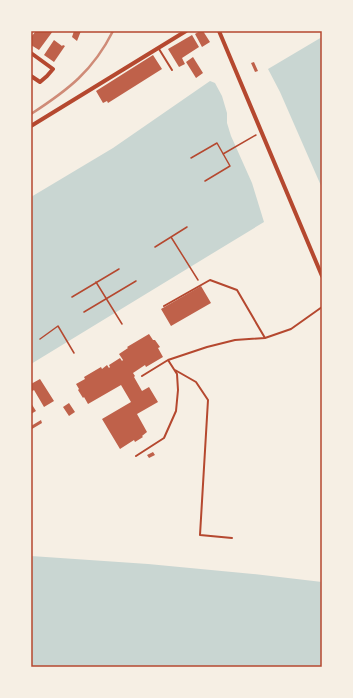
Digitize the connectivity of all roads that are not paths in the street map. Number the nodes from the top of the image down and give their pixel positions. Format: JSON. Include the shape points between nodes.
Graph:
{"nodes":[{"id":1,"x":186,"y":31,"type":"edge"},
{"id":2,"x":219,"y":31,"type":"edge"},
{"id":3,"x":158,"y":48,"type":"junction"},
{"id":4,"x":31,"y":53,"type":"edge"},
{"id":5,"x":172,"y":70,"type":"dead end"},
{"id":6,"x":31,"y":76,"type":"edge"},
{"id":7,"x":31,"y":126,"type":"edge"},
{"id":8,"x":322,"y":276,"type":"edge"},
{"id":9,"x":164,"y":306,"type":"dead end"},
{"id":10,"x":322,"y":307,"type":"edge"},
{"id":11,"x":266,"y":338,"type":"junction"},
{"id":12,"x":168,"y":360,"type":"junction"},
{"id":13,"x":174,"y":369,"type":"junction"},
{"id":14,"x":142,"y":376,"type":"dead end"},
{"id":15,"x":136,"y":456,"type":"dead end"},
{"id":16,"x":232,"y":538,"type":"dead end"}],
"edges":[{"from":1,"to":3,"type":"street"},
{"from":2,"to":8,"type":"street"},
{"from":3,"to":5,"type":"lane"},
{"from":3,"to":7,"type":"street"},
{"from":4,"to":6,"type":"street","via":[[53,69],[40,82]]},
{"from":9,"to":11,"type":"lane","via":[[210,280],[237,290]]},
{"from":10,"to":11,"type":"lane","via":[[290,328]]},
{"from":11,"to":12,"type":"lane","via":[[235,340]]},
{"from":12,"to":13,"type":"lane"},
{"from":12,"to":14,"type":"lane"},
{"from":13,"to":15,"type":"lane","via":[[177,374],[178,390],[176,411],[164,438]]},
{"from":13,"to":16,"type":"lane","via":[[196,382],[208,400],[200,535]]}]}
